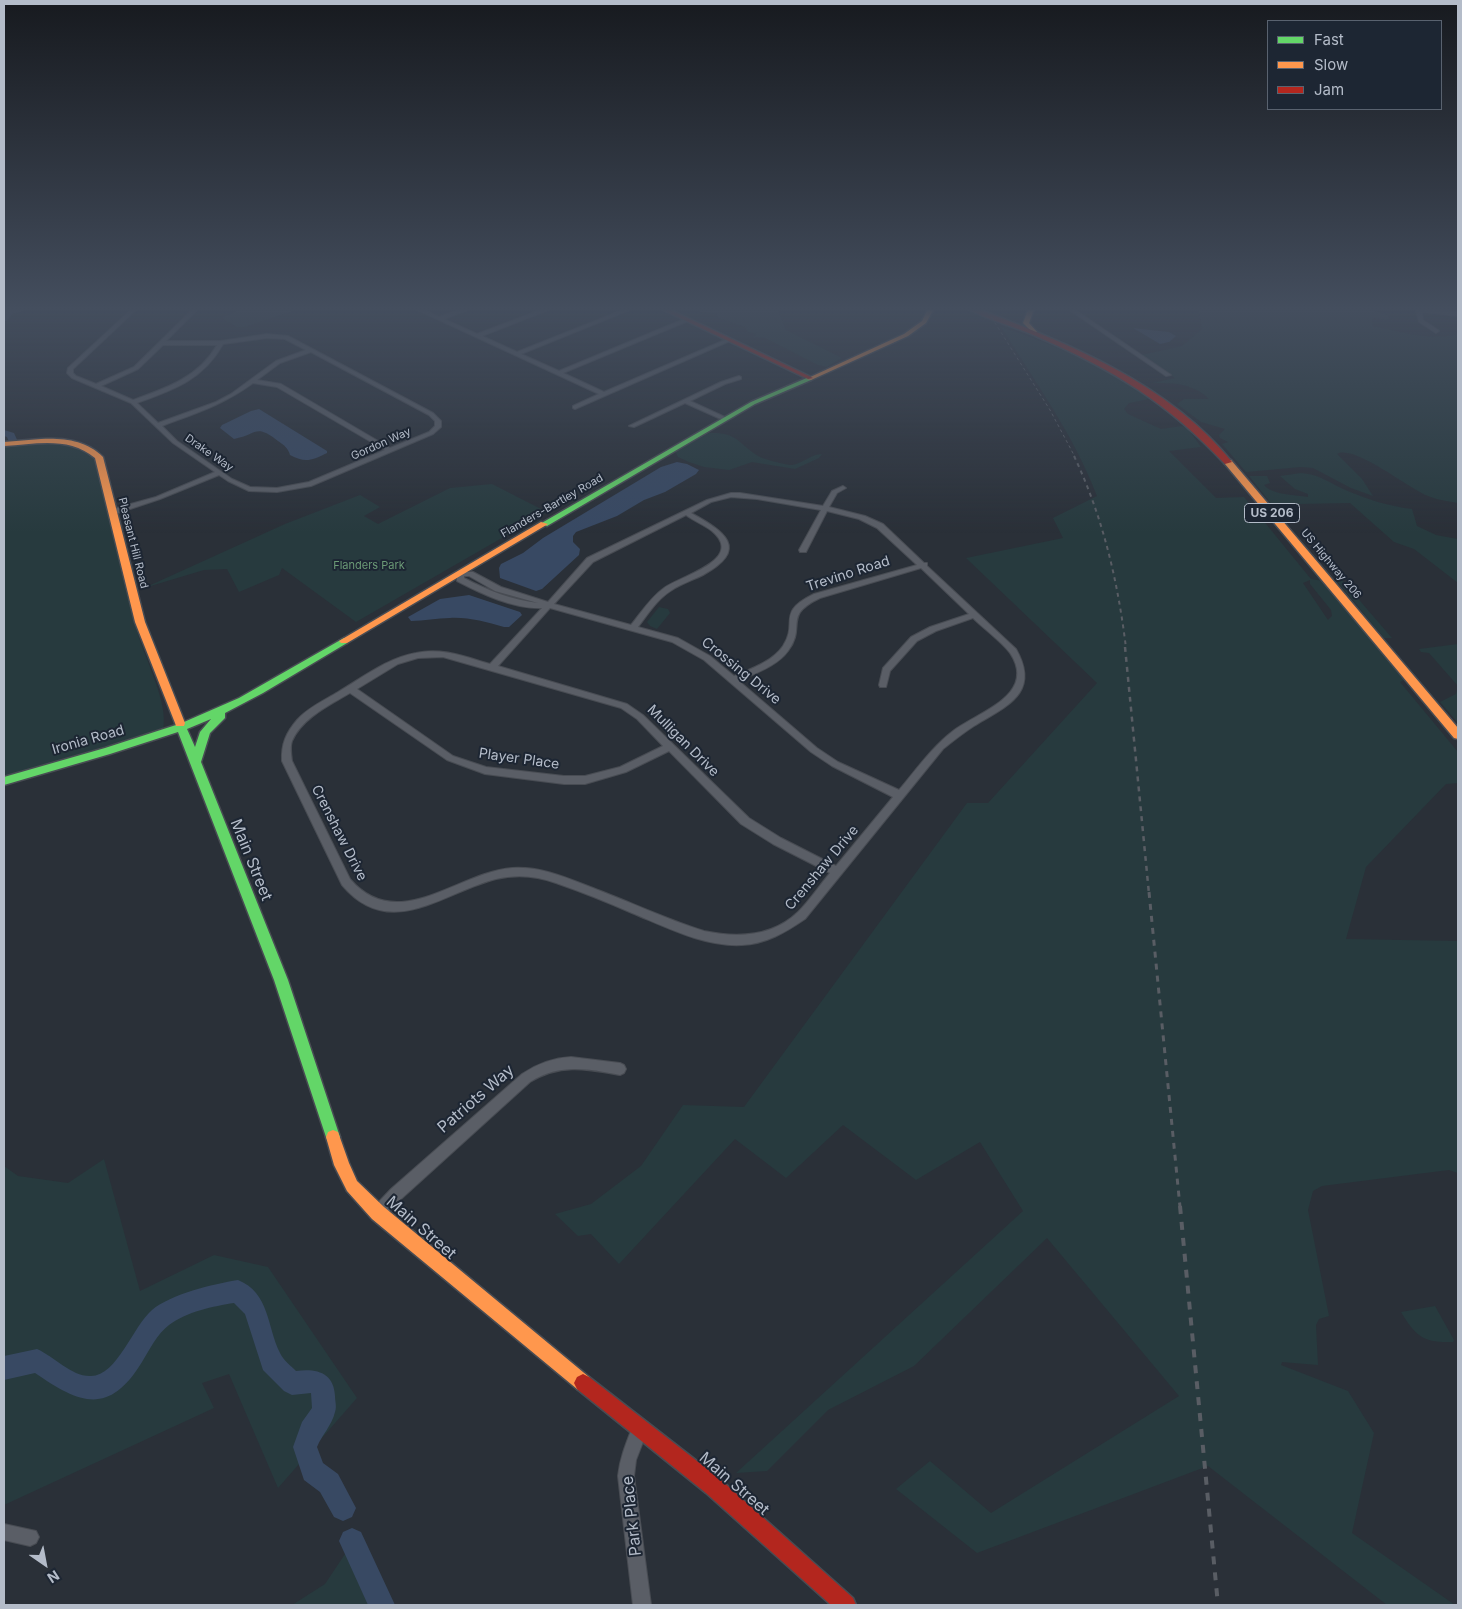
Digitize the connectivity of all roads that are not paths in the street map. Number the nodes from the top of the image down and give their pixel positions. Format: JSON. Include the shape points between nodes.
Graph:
{"nodes":[{"id":1,"x":87,"y":382,"type":"edge"},
{"id":2,"x":106,"y":382,"type":"edge"},
{"id":3,"x":182,"y":382,"type":"edge"},
{"id":4,"x":251,"y":382,"type":"edge"},
{"id":5,"x":260,"y":382,"type":"edge"},
{"id":6,"x":372,"y":382,"type":"edge"},
{"id":7,"x":578,"y":382,"type":"edge"},
{"id":8,"x":632,"y":382,"type":"edge"},
{"id":9,"x":722,"y":382,"type":"edge"},
{"id":10,"x":801,"y":382,"type":"edge"},
{"id":11,"x":1138,"y":382,"type":"edge"},
{"id":12,"x":96,"y":386,"type":"junction"},
{"id":13,"x":604,"y":394,"type":"junction"},
{"id":14,"x":685,"y":401,"type":"junction"},
{"id":15,"x":133,"y":402,"type":"junction"},
{"id":16,"x":575,"y":407,"type":"dead end"},
{"id":17,"x":725,"y":419,"type":"junction"},
{"id":18,"x":158,"y":425,"type":"junction"},
{"id":19,"x":632,"y":426,"type":"dead end"},
{"id":20,"x":4,"y":444,"type":"edge"},
{"id":21,"x":391,"y":450,"type":"junction"},
{"id":22,"x":216,"y":471,"type":"junction"},
{"id":23,"x":843,"y":488,"type":"dead end"},
{"id":24,"x":267,"y":490,"type":"joint"},
{"id":25,"x":112,"y":509,"type":"junction"},
{"id":26,"x":824,"y":510,"type":"junction"},
{"id":27,"x":685,"y":512,"type":"junction"},
{"id":28,"x":802,"y":550,"type":"dead end"},
{"id":29,"x":924,"y":565,"type":"junction"},
{"id":30,"x":460,"y":574,"type":"junction"},
{"id":31,"x":547,"y":605,"type":"junction"},
{"id":32,"x":975,"y":615,"type":"junction"},
{"id":33,"x":633,"y":628,"type":"junction"},
{"id":34,"x":492,"y":667,"type":"junction"},
{"id":35,"x":733,"y":680,"type":"junction"},
{"id":36,"x":883,"y":685,"type":"dead end"},
{"id":37,"x":351,"y":689,"type":"junction"},
{"id":38,"x":236,"y":704,"type":"junction"},
{"id":39,"x":181,"y":728,"type":"junction"},
{"id":40,"x":1458,"y":735,"type":"edge"},
{"id":41,"x":669,"y":747,"type":"junction"},
{"id":42,"x":195,"y":762,"type":"junction"},
{"id":43,"x":4,"y":781,"type":"edge"},
{"id":44,"x":899,"y":796,"type":"junction"},
{"id":45,"x":837,"y":872,"type":"junction"},
{"id":46,"x":620,"y":1069,"type":"dead end"},
{"id":47,"x":378,"y":1213,"type":"junction"},
{"id":48,"x":640,"y":1429,"type":"junction"},
{"id":49,"x":4,"y":1532,"type":"edge"},
{"id":50,"x":30,"y":1537,"type":"dead end"},
{"id":51,"x":642,"y":1605,"type":"edge"},
{"id":52,"x":846,"y":1605,"type":"edge"}],
"edges":[{"from":1,"to":12,"type":"street","name":"Drake Way"},
{"from":2,"to":12,"type":"street"},
{"from":3,"to":15,"type":"street"},
{"from":4,"to":18,"type":"street","via":[[218,404]]},
{"from":5,"to":21,"type":"street","via":[[279,385]]},
{"from":6,"to":21,"type":"street","name":"Gordon Way","via":[[438,420],[438,427],[431,433]]},
{"from":7,"to":13,"type":"street"},
{"from":8,"to":13,"type":"street"},
{"from":9,"to":14,"type":"street"},
{"from":10,"to":17,"type":"main road","name":"Flanders-Bartley Road"},
{"from":11,"to":40,"type":"main road","name":"US Highway 206","number":"US 206","via":[[1168,402],[1222,454]]},
{"from":12,"to":15,"type":"street","name":"Drake Way"},
{"from":13,"to":16,"type":"street"},
{"from":14,"to":17,"type":"street"},
{"from":14,"to":19,"type":"street"},
{"from":15,"to":18,"type":"street","name":"Drake Way"},
{"from":17,"to":30,"type":"main road","name":"Flanders-Bartley Road"},
{"from":18,"to":22,"type":"street","name":"Drake Way","via":[[175,442]]},
{"from":20,"to":25,"type":"main road","name":"Pleasant Hill Road","via":[[65,442],[91,448],[100,461]]},
{"from":21,"to":24,"type":"street","name":"Gordon Way","via":[[311,484]]},
{"from":22,"to":24,"type":"street","name":"Drake Way","via":[[242,487]]},
{"from":22,"to":25,"type":"street"},
{"from":22,"to":25,"type":"street","via":[[151,500]]},
{"from":23,"to":26,"type":"street","via":[[834,492]]},
{"from":25,"to":39,"type":"main road","name":"Pleasant Hill Road","via":[[140,622]]},
{"from":26,"to":27,"type":"street","name":"Crenshaw Drive","via":[[740,495],[715,498]]},
{"from":26,"to":28,"type":"street"},
{"from":26,"to":29,"type":"street","name":"Crenshaw Drive","via":[[863,517],[875,523]]},
{"from":27,"to":31,"type":"street","name":"Crenshaw Drive","via":[[590,560]]},
{"from":27,"to":33,"type":"street","via":[[720,534],[725,546],[723,556],[714,566],[660,594]]},
{"from":29,"to":32,"type":"street","name":"Crenshaw Drive"},
{"from":29,"to":35,"type":"street","name":"Trevino Road","via":[[804,602],[792,616],[790,640],[785,650]]},
{"from":30,"to":31,"type":"street","name":"Crossing Drive","via":[[460,579],[489,593],[538,606]]},
{"from":30,"to":38,"type":"main road","name":"Flanders-Bartley Road"},
{"from":31,"to":33,"type":"street","name":"Crossing Drive"},
{"from":31,"to":34,"type":"street","name":"Crenshaw Drive"},
{"from":32,"to":36,"type":"street","via":[[914,639],[886,670]]},
{"from":32,"to":44,"type":"street","name":"Crenshaw Drive","via":[[1012,651],[1022,670],[1020,685],[1007,701],[940,747]]},
{"from":33,"to":35,"type":"street","name":"Crossing Drive","via":[[694,649]]},
{"from":34,"to":37,"type":"street","name":"Crenshaw Drive","via":[[449,655],[424,654],[395,662]]},
{"from":34,"to":41,"type":"street","name":"Mulligan Drive","via":[[624,706],[640,717]]},
{"from":35,"to":44,"type":"street","name":"Crossing Drive","via":[[818,754]]},
{"from":37,"to":41,"type":"street","name":"Player Place","via":[[450,758],[485,770],[559,780],[584,780],[623,770]]},
{"from":37,"to":45,"type":"street","name":"Crenshaw Drive","via":[[299,724],[288,740],[286,754],[346,882],[368,901],[390,907],[412,907],[484,878],[510,872],[535,872],[703,937],[736,941],[764,936],[791,924]]},
{"from":38,"to":39,"type":"main road","name":"Flanders-Bartley Road"},
{"from":38,"to":42,"type":"main road","via":[[206,729],[201,752]]},
{"from":39,"to":42,"type":"main road","name":"Main Street"},
{"from":39,"to":43,"type":"main road","name":"Ironia Road"},
{"from":41,"to":45,"type":"street","name":"Mulligan Drive","via":[[745,820],[777,841]]},
{"from":42,"to":47,"type":"main road","name":"Main Street","via":[[283,987],[342,1164],[352,1186]]},
{"from":44,"to":45,"type":"street","name":"Crenshaw Drive"},
{"from":46,"to":47,"type":"street","name":"Patriots Way","via":[[570,1062],[540,1068]]},
{"from":47,"to":48,"type":"main road","name":"Main Street"},
{"from":48,"to":51,"type":"street","name":"Park Place","via":[[628,1460],[626,1476]]},
{"from":48,"to":52,"type":"main road","name":"Main Street","via":[[713,1486]]},
{"from":49,"to":50,"type":"street"}]}
